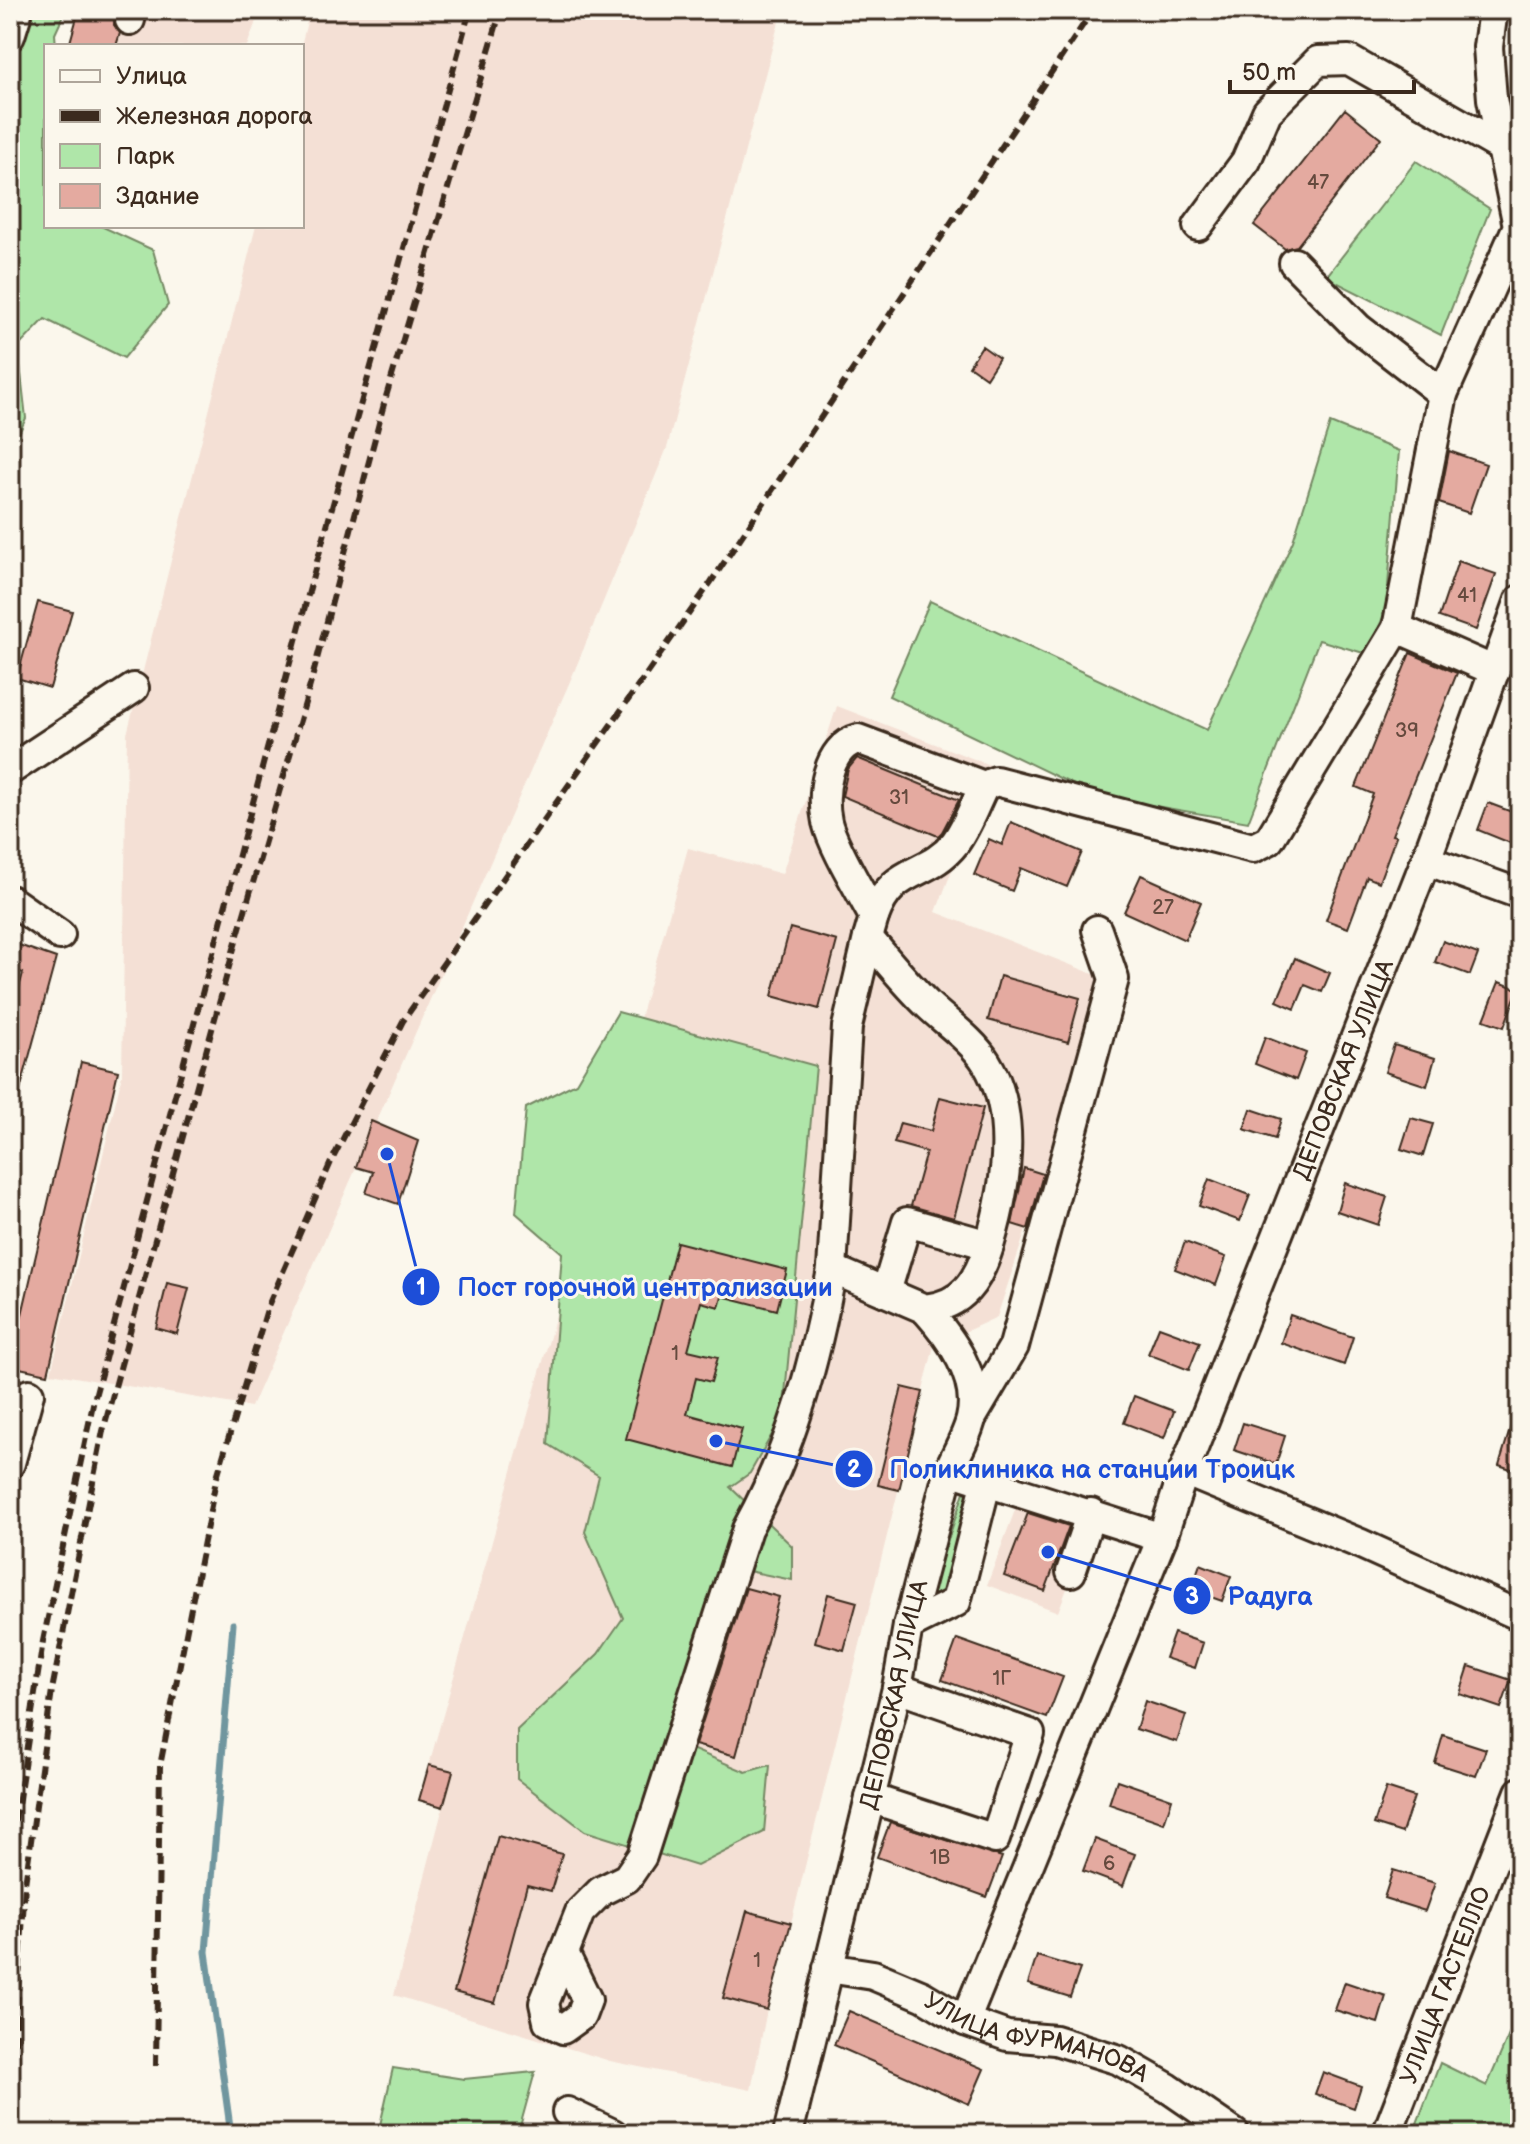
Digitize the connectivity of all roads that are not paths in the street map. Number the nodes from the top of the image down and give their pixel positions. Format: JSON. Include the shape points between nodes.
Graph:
{"nodes":[{"id":1,"x":18,"y":10,"type":"edge"},
{"id":2,"x":1493,"y":10,"type":"edge"},
{"id":3,"x":10,"y":36,"type":"edge"},
{"id":4,"x":1511,"y":153,"type":"edge"},
{"id":5,"x":1198,"y":226,"type":"dead end"},
{"id":6,"x":1294,"y":263,"type":"dead end"},
{"id":7,"x":1443,"y":394,"type":"junction"},
{"id":8,"x":1520,"y":600,"type":"edge"},
{"id":9,"x":1397,"y":628,"type":"junction"},
{"id":10,"x":1495,"y":671,"type":"junction"},
{"id":11,"x":134,"y":688,"type":"dead end"},
{"id":12,"x":10,"y":770,"type":"edge"},
{"id":13,"x":984,"y":786,"type":"junction"},
{"id":14,"x":1426,"y":860,"type":"junction"},
{"id":15,"x":1520,"y":894,"type":"edge"},
{"id":16,"x":10,"y":900,"type":"edge"},
{"id":17,"x":871,"y":927,"type":"junction"},
{"id":18,"x":1097,"y":930,"type":"dead end"},
{"id":19,"x":60,"y":935,"type":"dead end"},
{"id":20,"x":989,"y":1245,"type":"junction"},
{"id":21,"x":832,"y":1269,"type":"junction"},
{"id":22,"x":886,"y":1292,"type":"junction"},
{"id":23,"x":925,"y":1309,"type":"junction"},
{"id":24,"x":29,"y":1394,"type":"dead end"},
{"id":25,"x":972,"y":1417,"type":"junction"},
{"id":26,"x":10,"y":1463,"type":"edge"},
{"id":27,"x":949,"y":1470,"type":"junction"},
{"id":28,"x":1184,"y":1471,"type":"junction"},
{"id":29,"x":987,"y":1480,"type":"junction"},
{"id":30,"x":1091,"y":1513,"type":"junction"},
{"id":31,"x":1162,"y":1538,"type":"junction"},
{"id":32,"x":1071,"y":1572,"type":"dead end"},
{"id":33,"x":1520,"y":1616,"type":"edge"},
{"id":34,"x":908,"y":1626,"type":"junction"},
{"id":35,"x":897,"y":1688,"type":"junction"},
{"id":36,"x":1520,"y":1792,"type":"edge"},
{"id":37,"x":870,"y":1798,"type":"junction"},
{"id":38,"x":565,"y":1955,"type":"dead end"},
{"id":39,"x":828,"y":1968,"type":"junction"},
{"id":40,"x":965,"y":2021,"type":"junction"},
{"id":41,"x":567,"y":2112,"type":"dead end"},
{"id":42,"x":613,"y":2134,"type":"edge"},
{"id":43,"x":788,"y":2134,"type":"edge"},
{"id":44,"x":1235,"y":2134,"type":"edge"},
{"id":45,"x":1387,"y":2134,"type":"edge"}],
"edges":[{"from":1,"to":3,"type":"street"},
{"from":2,"to":4,"type":"street","via":[[1492,99]]},
{"from":4,"to":5,"type":"street","via":[[1349,60],[1318,61],[1267,112],[1246,161]]},
{"from":4,"to":7,"type":"street","via":[[1518,226]]},
{"from":6,"to":7,"type":"street","via":[[1358,328]]},
{"from":7,"to":9,"type":"street"},
{"from":8,"to":10,"type":"street","name":"ДЕПОВСКАЯ УЛИЦА"},
{"from":9,"to":10,"type":"street"},
{"from":9,"to":13,"type":"street","via":[[1269,840],[1253,848],[996,781]]},
{"from":10,"to":14,"type":"street","name":"ДЕПОВСКАЯ УЛИЦА"},
{"from":11,"to":12,"type":"street"},
{"from":13,"to":17,"type":"street","via":[[955,843],[936,860],[896,880],[882,895]]},
{"from":13,"to":17,"type":"street","via":[[858,739],[834,753],[827,822]]},
{"from":14,"to":15,"type":"street"},
{"from":14,"to":28,"type":"street","name":"ДЕПОВСКАЯ УЛИЦА"},
{"from":16,"to":19,"type":"street"},
{"from":17,"to":20,"type":"street","via":[[910,987],[985,1059],[1002,1093],[1004,1195]]},
{"from":17,"to":21,"type":"street","via":[[847,1027]]},
{"from":18,"to":25,"type":"street","name":"ДЕПОВСКАЯ УЛИЦА","via":[[1114,979],[1014,1346]]},
{"from":20,"to":22,"type":"street","via":[[907,1222]]},
{"from":20,"to":23,"type":"street","via":[[963,1297],[946,1307]]},
{"from":21,"to":22,"type":"street"},
{"from":21,"to":38,"type":"street","via":[[822,1330],[790,1438],[773,1484],[747,1529],[642,1856],[627,1878],[601,1891],[580,1912]]},
{"from":22,"to":23,"type":"street"},
{"from":23,"to":25,"type":"street","via":[[951,1338],[971,1384]]},
{"from":24,"to":26,"type":"street"},
{"from":25,"to":27,"type":"street","name":"ДЕПОВСКАЯ УЛИЦА"},
{"from":27,"to":29,"type":"street"},
{"from":27,"to":34,"type":"street","name":"ДЕПОВСКАЯ УЛИЦА"},
{"from":28,"to":31,"type":"street","name":"ДЕПОВСКАЯ УЛИЦА"},
{"from":28,"to":33,"type":"street"},
{"from":29,"to":30,"type":"street"},
{"from":29,"to":34,"type":"street","via":[[956,1602]]},
{"from":30,"to":31,"type":"street"},
{"from":30,"to":32,"type":"street"},
{"from":31,"to":40,"type":"street","name":"ДЕПОВСКАЯ УЛИЦА"},
{"from":34,"to":35,"type":"street","name":"ДЕПОВСКАЯ УЛИЦА"},
{"from":35,"to":37,"type":"street","name":"ДЕПОВСКАЯ УЛИЦА"},
{"from":35,"to":37,"type":"street","via":[[1030,1734],[995,1839]]},
{"from":36,"to":45,"type":"street","name":"УЛИЦА ГАСТЕЛЛО"},
{"from":37,"to":39,"type":"street","name":"ДЕПОВСКАЯ УЛИЦА"},
{"from":39,"to":40,"type":"street","name":"УЛИЦА ФУРМАНОВА","via":[[873,1975]]},
{"from":39,"to":43,"type":"street","name":"ДЕПОВСКАЯ УЛИЦА"},
{"from":40,"to":44,"type":"street","name":"УЛИЦА ФУРМАНОВА","via":[[1007,2036],[1055,2040],[1119,2060]]},
{"from":41,"to":42,"type":"street"}]}
